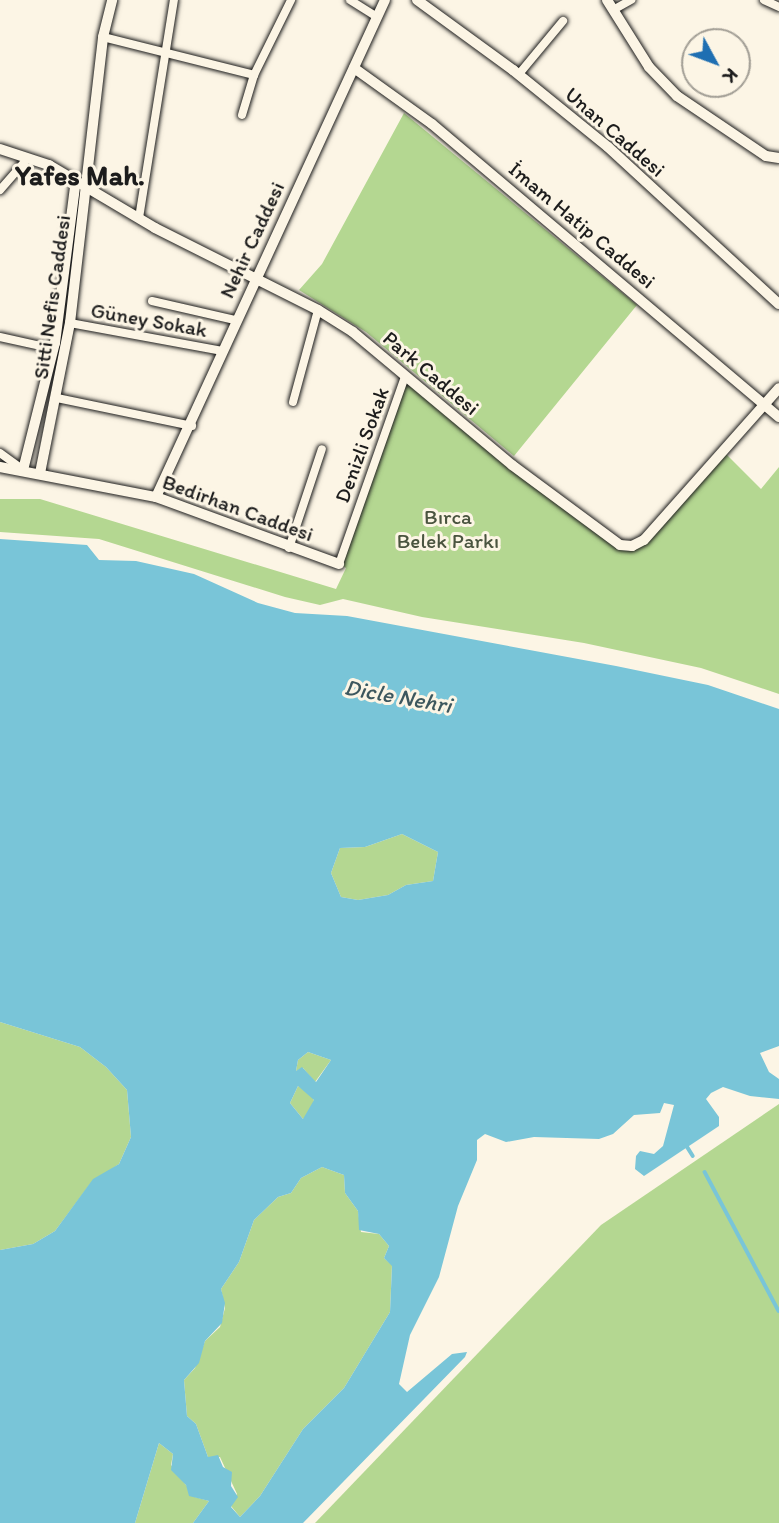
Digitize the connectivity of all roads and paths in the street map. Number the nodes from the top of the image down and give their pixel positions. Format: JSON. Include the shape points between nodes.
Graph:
{"nodes":[{"id":1,"x":112,"y":0,"type":"edge"},
{"id":2,"x":174,"y":0,"type":"edge"},
{"id":3,"x":291,"y":0,"type":"edge"},
{"id":4,"x":350,"y":0,"type":"edge"},
{"id":5,"x":385,"y":0,"type":"edge"},
{"id":6,"x":416,"y":0,"type":"edge"},
{"id":7,"x":607,"y":0,"type":"edge"},
{"id":8,"x":631,"y":0,"type":"edge"},
{"id":9,"x":764,"y":0,"type":"edge"},
{"id":10,"x":779,"y":7,"type":"edge"},
{"id":11,"x":612,"y":10,"type":"junction"},
{"id":12,"x":376,"y":16,"type":"junction"},
{"id":13,"x":563,"y":21,"type":"dead end"},
{"id":14,"x":103,"y":37,"type":"junction"},
{"id":15,"x":163,"y":51,"type":"junction"},
{"id":16,"x":354,"y":68,"type":"junction"},
{"id":17,"x":519,"y":74,"type":"junction"},
{"id":18,"x":254,"y":75,"type":"junction"},
{"id":19,"x":242,"y":115,"type":"dead end"},
{"id":20,"x":0,"y":149,"type":"edge"},
{"id":21,"x":779,"y":158,"type":"edge"},
{"id":22,"x":27,"y":159,"type":"junction"},
{"id":23,"x":76,"y":179,"type":"junction"},
{"id":24,"x":86,"y":184,"type":"junction"},
{"id":25,"x":0,"y":190,"type":"edge"},
{"id":26,"x":139,"y":218,"type":"junction"},
{"id":27,"x":256,"y":276,"type":"junction"},
{"id":28,"x":152,"y":301,"type":"dead end"},
{"id":29,"x":779,"y":304,"type":"edge"},
{"id":30,"x":318,"y":310,"type":"junction"},
{"id":31,"x":235,"y":320,"type":"junction"},
{"id":32,"x":70,"y":323,"type":"junction"},
{"id":33,"x":0,"y":338,"type":"edge"},
{"id":34,"x":54,"y":349,"type":"junction"},
{"id":35,"x":222,"y":351,"type":"junction"},
{"id":36,"x":405,"y":377,"type":"junction"},
{"id":37,"x":779,"y":388,"type":"edge"},
{"id":38,"x":57,"y":398,"type":"junction"},
{"id":39,"x":293,"y":402,"type":"dead end"},
{"id":40,"x":763,"y":404,"type":"junction"},
{"id":41,"x":779,"y":417,"type":"edge"},
{"id":42,"x":192,"y":425,"type":"junction"},
{"id":43,"x":322,"y":449,"type":"dead end"},
{"id":44,"x":0,"y":453,"type":"edge"},
{"id":45,"x":0,"y":467,"type":"edge"},
{"id":46,"x":23,"y":470,"type":"junction"},
{"id":47,"x":40,"y":473,"type":"junction"},
{"id":48,"x":156,"y":497,"type":"junction"},
{"id":49,"x":289,"y":548,"type":"junction"},
{"id":50,"x":339,"y":564,"type":"joint"}],
"edges":[{"from":1,"to":14,"type":"street","name":"Sitti Nefis Caddesi"},
{"from":2,"to":15,"type":"street"},
{"from":3,"to":18,"type":"street"},
{"from":4,"to":12,"type":"street"},
{"from":5,"to":12,"type":"street","name":"Nehir Caddesi"},
{"from":6,"to":17,"type":"street","name":"Unan Caddesi"},
{"from":7,"to":11,"type":"street"},
{"from":8,"to":11,"type":"street"},
{"from":9,"to":10,"type":"street"},
{"from":11,"to":21,"type":"street","via":[[649,67],[677,96],[766,156]]},
{"from":12,"to":16,"type":"street","name":"Nehir Caddesi"},
{"from":13,"to":17,"type":"street"},
{"from":14,"to":15,"type":"street"},
{"from":14,"to":24,"type":"street","name":"Sitti Nefis Caddesi"},
{"from":15,"to":18,"type":"street"},
{"from":15,"to":26,"type":"street"},
{"from":16,"to":27,"type":"street","name":"Nehir Caddesi"},
{"from":16,"to":40,"type":"street","name":"İmam Hatip Caddesi","via":[[443,133]]},
{"from":17,"to":29,"type":"street","name":"Unan Caddesi","via":[[608,147]]},
{"from":18,"to":19,"type":"street"},
{"from":20,"to":22,"type":"street","name":"Park Caddesi"},
{"from":22,"to":23,"type":"street","name":"Park Caddesi"},
{"from":22,"to":25,"type":"street"},
{"from":23,"to":24,"type":"street","name":"Park Caddesi"},
{"from":23,"to":34,"type":"street"},
{"from":24,"to":26,"type":"street","name":"Park Caddesi"},
{"from":24,"to":32,"type":"street","name":"Sitti Nefis Caddesi"},
{"from":26,"to":27,"type":"street","name":"Park Caddesi"},
{"from":27,"to":30,"type":"street","name":"Park Caddesi"},
{"from":27,"to":31,"type":"street","name":"Nehir Caddesi"},
{"from":28,"to":31,"type":"street"},
{"from":30,"to":36,"type":"street","name":"Park Caddesi"},
{"from":30,"to":39,"type":"street"},
{"from":31,"to":35,"type":"street","name":"Nehir Caddesi"},
{"from":32,"to":35,"type":"street","name":"Güney Sokak"},
{"from":32,"to":38,"type":"street","name":"Sitti Nefis Caddesi"},
{"from":33,"to":34,"type":"street"},
{"from":34,"to":46,"type":"street"},
{"from":35,"to":42,"type":"street","name":"Nehir Caddesi"},
{"from":36,"to":40,"type":"street","name":"Park Caddesi","via":[[597,530],[627,547],[644,540]]},
{"from":36,"to":50,"type":"street","name":"Denizli Sokak"},
{"from":37,"to":40,"type":"street","name":"Park Caddesi"},
{"from":38,"to":42,"type":"street"},
{"from":38,"to":47,"type":"street","name":"Sitti Nefis Caddesi"},
{"from":40,"to":41,"type":"street","name":"İmam Hatip Caddesi"},
{"from":42,"to":48,"type":"street","name":"Nehir Caddesi"},
{"from":43,"to":49,"type":"street"},
{"from":44,"to":46,"type":"street"},
{"from":45,"to":46,"type":"street","name":"Bedirhan Caddesi"},
{"from":46,"to":47,"type":"street","name":"Bedirhan Caddesi"},
{"from":47,"to":48,"type":"street","name":"Bedirhan Caddesi"},
{"from":48,"to":49,"type":"street","name":"Bedirhan Caddesi"},
{"from":49,"to":50,"type":"street","name":"Bedirhan Caddesi"}]}
